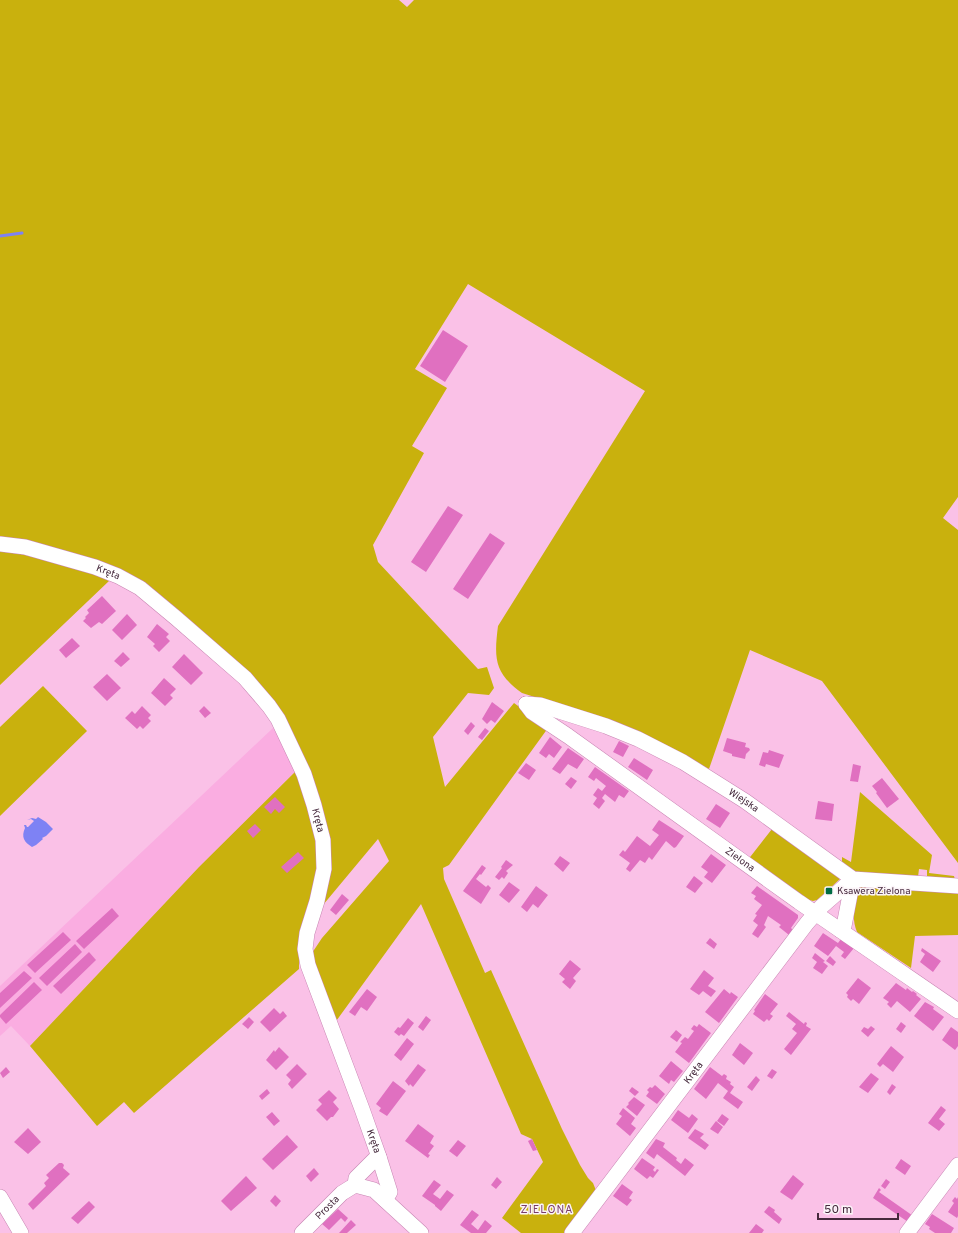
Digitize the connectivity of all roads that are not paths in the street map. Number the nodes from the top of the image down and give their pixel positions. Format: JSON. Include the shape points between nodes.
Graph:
{"nodes":[{"id":1,"x":0,"y":544,"type":"edge"},
{"id":2,"x":526,"y":704,"type":"joint"},
{"id":3,"x":853,"y":879,"type":"junction"},
{"id":4,"x":958,"y":886,"type":"edge"},
{"id":5,"x":815,"y":913,"type":"junction"},
{"id":6,"x":840,"y":930,"type":"junction"},
{"id":7,"x":958,"y":1011,"type":"edge"},
{"id":8,"x":379,"y":1157,"type":"junction"},
{"id":9,"x":958,"y":1165,"type":"edge"},
{"id":10,"x":355,"y":1185,"type":"junction"},
{"id":11,"x":0,"y":1197,"type":"edge"},
{"id":12,"x":385,"y":1200,"type":"junction"},
{"id":13,"x":22,"y":1233,"type":"edge"},
{"id":14,"x":302,"y":1233,"type":"edge"},
{"id":15,"x":422,"y":1233,"type":"edge"},
{"id":16,"x":572,"y":1233,"type":"edge"},
{"id":17,"x":907,"y":1233,"type":"edge"}],
"edges":[{"from":1,"to":8,"type":"street","name":"Kręta","via":[[25,547],[95,568],[118,576],[140,588],[245,678],[278,719],[304,774],[323,840],[324,869],[305,949],[308,965]]},
{"from":2,"to":3,"type":"street","name":"Wiejska","via":[[540,704],[606,726],[683,762],[745,801]]},
{"from":2,"to":5,"type":"street","name":"Zielona","via":[[532,712]]},
{"from":3,"to":4,"type":"street"},
{"from":3,"to":5,"type":"street","name":"Kręta"},
{"from":3,"to":6,"type":"street","via":[[844,926]]},
{"from":5,"to":6,"type":"street","name":"Zielona"},
{"from":5,"to":16,"type":"street","name":"Kręta"},
{"from":6,"to":7,"type":"street","name":"Zielona"},
{"from":8,"to":10,"type":"street","name":"Prosta","via":[[356,1178]]},
{"from":8,"to":12,"type":"street","name":"Kręta","via":[[390,1192]]},
{"from":9,"to":17,"type":"street"},
{"from":10,"to":12,"type":"street","via":[[374,1190]]},
{"from":10,"to":14,"type":"street","name":"Prosta","via":[[342,1193]]},
{"from":11,"to":13,"type":"street"},
{"from":12,"to":15,"type":"street"}]}
